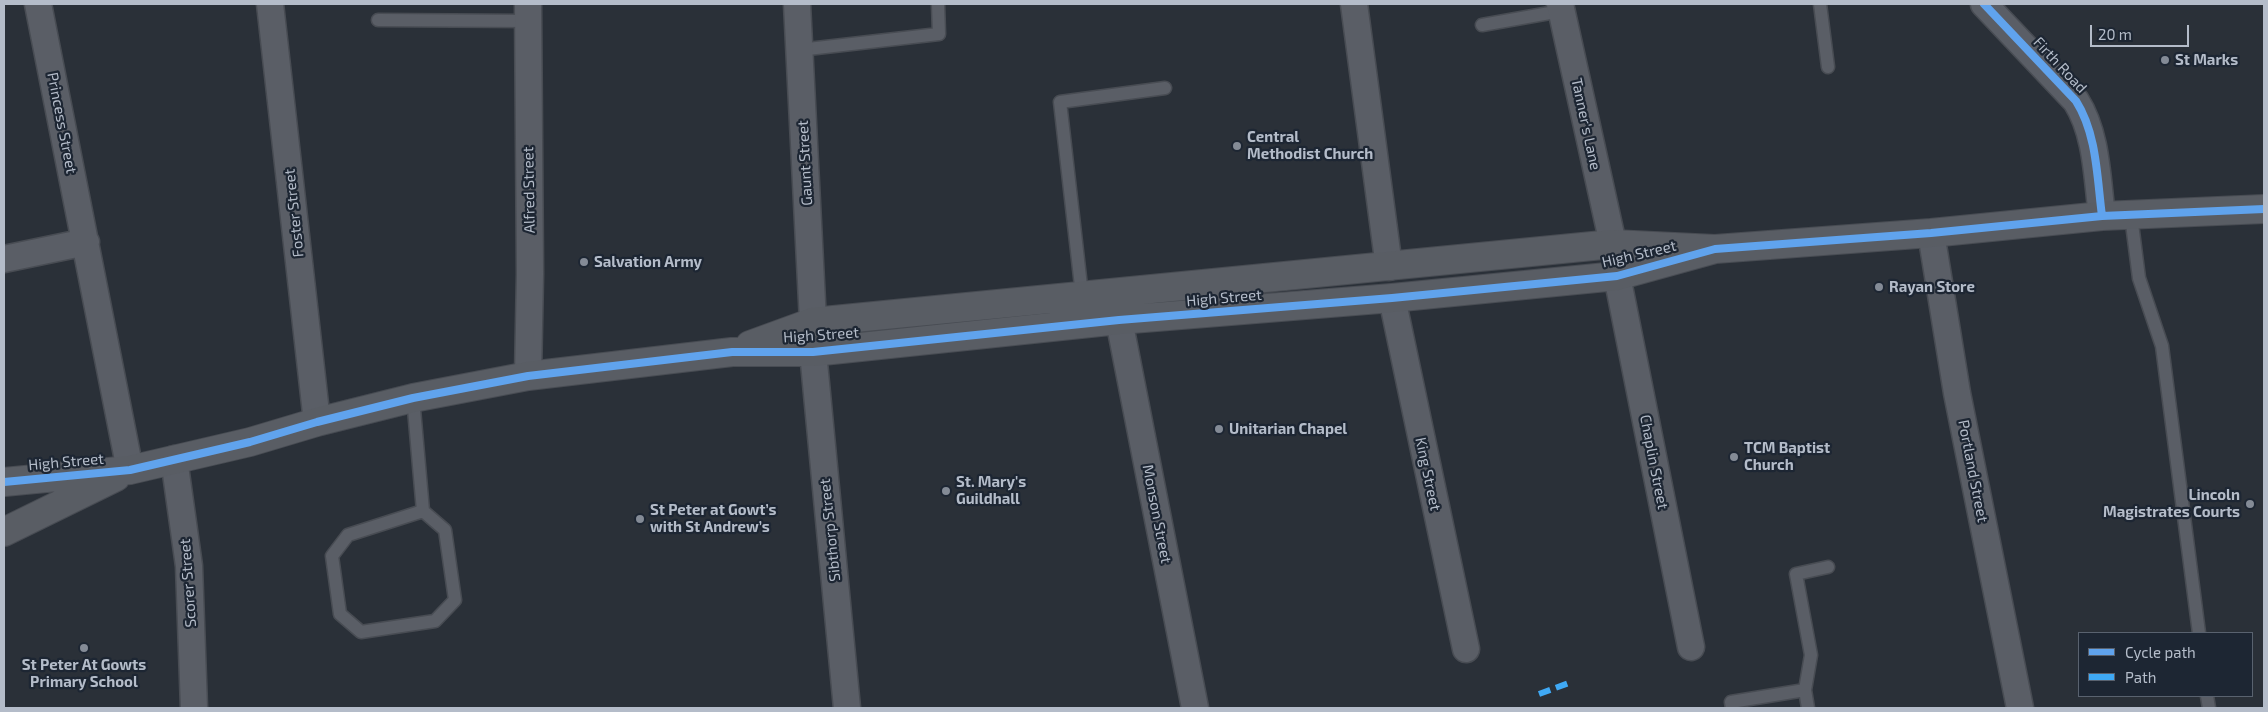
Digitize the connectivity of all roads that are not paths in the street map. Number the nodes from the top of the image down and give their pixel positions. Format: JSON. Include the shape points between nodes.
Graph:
{"nodes":[{"id":1,"x":38,"y":4,"type":"edge"},
{"id":2,"x":270,"y":4,"type":"edge"},
{"id":3,"x":797,"y":4,"type":"edge"},
{"id":4,"x":938,"y":4,"type":"edge"},
{"id":5,"x":1354,"y":4,"type":"edge"},
{"id":6,"x":1820,"y":4,"type":"edge"},
{"id":7,"x":1984,"y":4,"type":"edge"},
{"id":8,"x":1561,"y":8,"type":"edge"},
{"id":9,"x":528,"y":12,"type":"edge"},
{"id":10,"x":378,"y":20,"type":"dead end"},
{"id":11,"x":1482,"y":26,"type":"dead end"},
{"id":12,"x":799,"y":50,"type":"junction"},
{"id":13,"x":1828,"y":67,"type":"dead end"},
{"id":14,"x":1165,"y":88,"type":"dead end"},
{"id":15,"x":2264,"y":209,"type":"edge"},
{"id":16,"x":2102,"y":216,"type":"junction"},
{"id":17,"x":2131,"y":216,"type":"junction"},
{"id":18,"x":1930,"y":233,"type":"junction"},
{"id":19,"x":86,"y":242,"type":"junction"},
{"id":20,"x":1613,"y":244,"type":"junction"},
{"id":21,"x":1716,"y":249,"type":"junction"},
{"id":22,"x":4,"y":259,"type":"edge"},
{"id":23,"x":1389,"y":267,"type":"junction"},
{"id":24,"x":1617,"y":276,"type":"junction"},
{"id":25,"x":1082,"y":295,"type":"junction"},
{"id":26,"x":1392,"y":298,"type":"junction"},
{"id":27,"x":1119,"y":320,"type":"junction"},
{"id":28,"x":813,"y":322,"type":"junction"},
{"id":29,"x":732,"y":352,"type":"junction"},
{"id":30,"x":812,"y":352,"type":"junction"},
{"id":31,"x":528,"y":376,"type":"junction"},
{"id":32,"x":413,"y":398,"type":"junction"},
{"id":33,"x":317,"y":422,"type":"junction"},
{"id":34,"x":174,"y":459,"type":"junction"},
{"id":35,"x":130,"y":470,"type":"junction"},
{"id":36,"x":4,"y":482,"type":"edge"},
{"id":37,"x":423,"y":511,"type":"junction"},
{"id":38,"x":4,"y":532,"type":"edge"},
{"id":39,"x":1828,"y":567,"type":"dead end"},
{"id":40,"x":2199,"y":632,"type":"edge"},
{"id":41,"x":1691,"y":647,"type":"dead end"},
{"id":42,"x":1466,"y":649,"type":"dead end"},
{"id":43,"x":1805,"y":690,"type":"junction"},
{"id":44,"x":194,"y":708,"type":"edge"},
{"id":45,"x":847,"y":708,"type":"edge"},
{"id":46,"x":1195,"y":708,"type":"edge"},
{"id":47,"x":1732,"y":708,"type":"edge"},
{"id":48,"x":1808,"y":708,"type":"edge"},
{"id":49,"x":2020,"y":708,"type":"edge"}],
"edges":[{"from":1,"to":19,"type":"street","name":"Princess Street"},
{"from":2,"to":33,"type":"street","name":"Foster Street"},
{"from":3,"to":12,"type":"street","name":"Gaunt Street"},
{"from":4,"to":12,"type":"lane","via":[[939,34]]},
{"from":5,"to":23,"type":"street"},
{"from":6,"to":13,"type":"lane"},
{"from":7,"to":16,"type":"street","name":"Firth Road","via":[[2076,101],[2084,114],[2090,129]]},
{"from":8,"to":11,"type":"lane"},
{"from":8,"to":20,"type":"street","name":"Tanner's Lane"},
{"from":9,"to":10,"type":"lane"},
{"from":9,"to":31,"type":"street","name":"Alfred Street"},
{"from":12,"to":28,"type":"street","name":"Gaunt Street"},
{"from":14,"to":25,"type":"lane","via":[[1060,102]]},
{"from":15,"to":17,"type":"street"},
{"from":16,"to":17,"type":"street"},
{"from":16,"to":18,"type":"street"},
{"from":17,"to":40,"type":"lane","via":[[2139,278],[2162,346]]},
{"from":18,"to":21,"type":"street"},
{"from":18,"to":49,"type":"street","name":"Portland Street","via":[[1957,393]]},
{"from":19,"to":22,"type":"street"},
{"from":19,"to":35,"type":"street","name":"Princess Street"},
{"from":20,"to":21,"type":"street","name":"High Street"},
{"from":20,"to":23,"type":"street","name":"High Street"},
{"from":21,"to":24,"type":"street","name":"High Street"},
{"from":23,"to":25,"type":"street","name":"High Street"},
{"from":24,"to":26,"type":"street","name":"High Street"},
{"from":24,"to":41,"type":"street","name":"Chaplin Street"},
{"from":25,"to":28,"type":"street","name":"High Street"},
{"from":26,"to":27,"type":"street","name":"High Street"},
{"from":26,"to":42,"type":"street","name":"King Street"},
{"from":27,"to":30,"type":"street","name":"High Street"},
{"from":27,"to":46,"type":"street","name":"Monson Street"},
{"from":28,"to":29,"type":"street","name":"High Street"},
{"from":29,"to":30,"type":"street","name":"High Street"},
{"from":29,"to":31,"type":"street"},
{"from":30,"to":45,"type":"street","name":"Sibthorp Street"},
{"from":31,"to":32,"type":"street"},
{"from":32,"to":33,"type":"street"},
{"from":32,"to":37,"type":"lane"},
{"from":33,"to":34,"type":"street","via":[[250,442]]},
{"from":34,"to":35,"type":"street"},
{"from":34,"to":44,"type":"street","name":"Scorer Street","via":[[189,566]]},
{"from":35,"to":36,"type":"street","name":"High Street"},
{"from":35,"to":38,"type":"street","name":"High Street"},
{"from":37,"to":37,"type":"lane","via":[[348,535],[332,556],[340,614],[361,632],[434,621],[455,600],[445,530]]},
{"from":39,"to":43,"type":"lane","via":[[1796,574],[1811,655]]},
{"from":43,"to":47,"type":"lane","via":[[1731,702]]},
{"from":43,"to":48,"type":"lane"}]}
